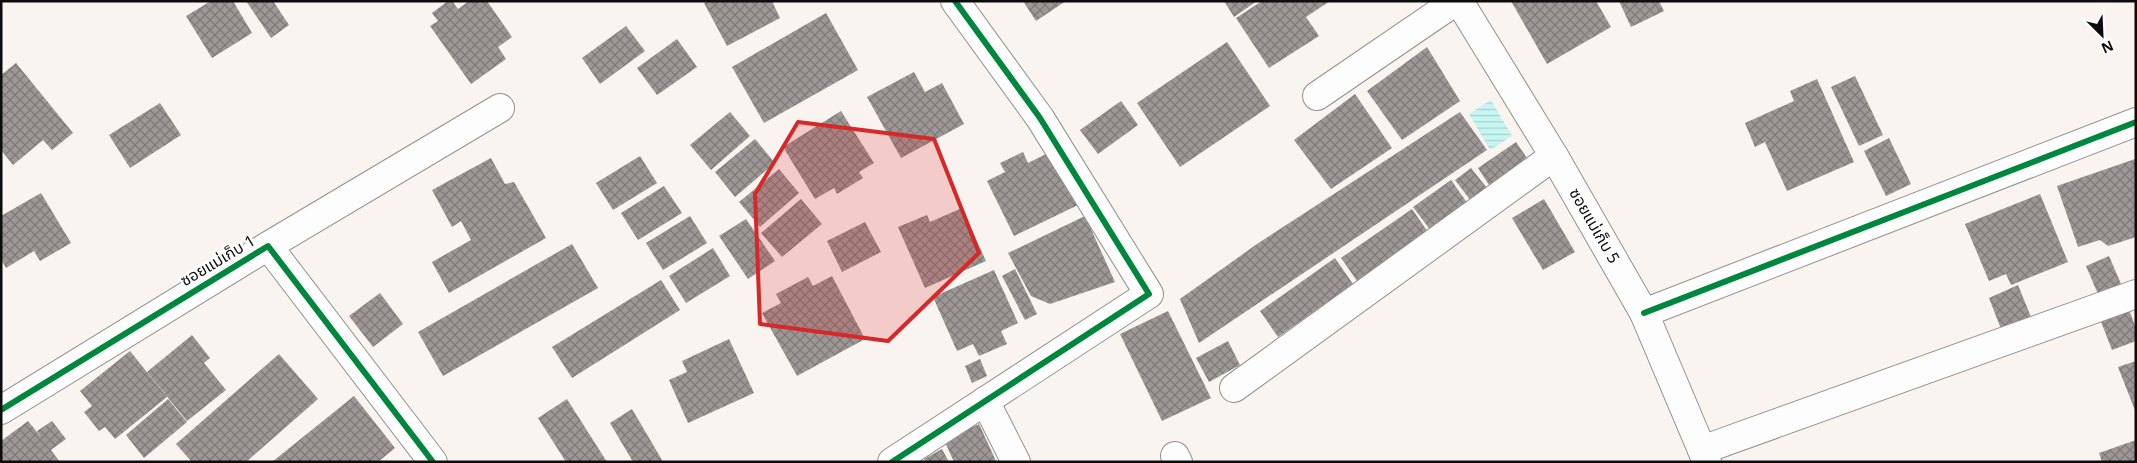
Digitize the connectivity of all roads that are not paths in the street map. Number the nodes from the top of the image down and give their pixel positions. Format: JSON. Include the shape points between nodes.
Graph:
{"nodes":[{"id":1,"x":955,"y":1,"type":"edge"},
{"id":2,"x":1458,"y":1,"type":"edge"},
{"id":3,"x":1317,"y":96,"type":"dead end"},
{"id":4,"x":500,"y":108,"type":"dead end"},
{"id":5,"x":2136,"y":122,"type":"edge"},
{"id":6,"x":1554,"y":156,"type":"junction"},
{"id":7,"x":268,"y":246,"type":"junction"},
{"id":8,"x":2136,"y":294,"type":"edge"},
{"id":9,"x":1644,"y":312,"type":"junction"},
{"id":10,"x":1234,"y":388,"type":"dead end"},
{"id":11,"x":985,"y":401,"type":"junction"},
{"id":12,"x":1,"y":410,"type":"edge"},
{"id":13,"x":1704,"y":456,"type":"edge"},
{"id":14,"x":433,"y":462,"type":"edge"},
{"id":15,"x":892,"y":462,"type":"edge"},
{"id":16,"x":1016,"y":462,"type":"edge"}],
"edges":[{"from":1,"to":11,"type":"street","via":[[1040,118],[1149,294]]},
{"from":2,"to":3,"type":"street"},
{"from":2,"to":6,"type":"street","name":"ซอยแม่เก็บ 5"},
{"from":4,"to":7,"type":"street"},
{"from":5,"to":9,"type":"street"},
{"from":6,"to":9,"type":"street","name":"ซอยแม่เก็บ 5"},
{"from":6,"to":10,"type":"street"},
{"from":7,"to":12,"type":"street","name":"ซอยแม่เก็บ 1"},
{"from":7,"to":14,"type":"street","name":"ซอยแม่เก็บ 1"},
{"from":8,"to":13,"type":"street"},
{"from":9,"to":13,"type":"street","name":"ซอยแม่เก็บ 5"},
{"from":11,"to":15,"type":"street"},
{"from":11,"to":16,"type":"street"}]}
